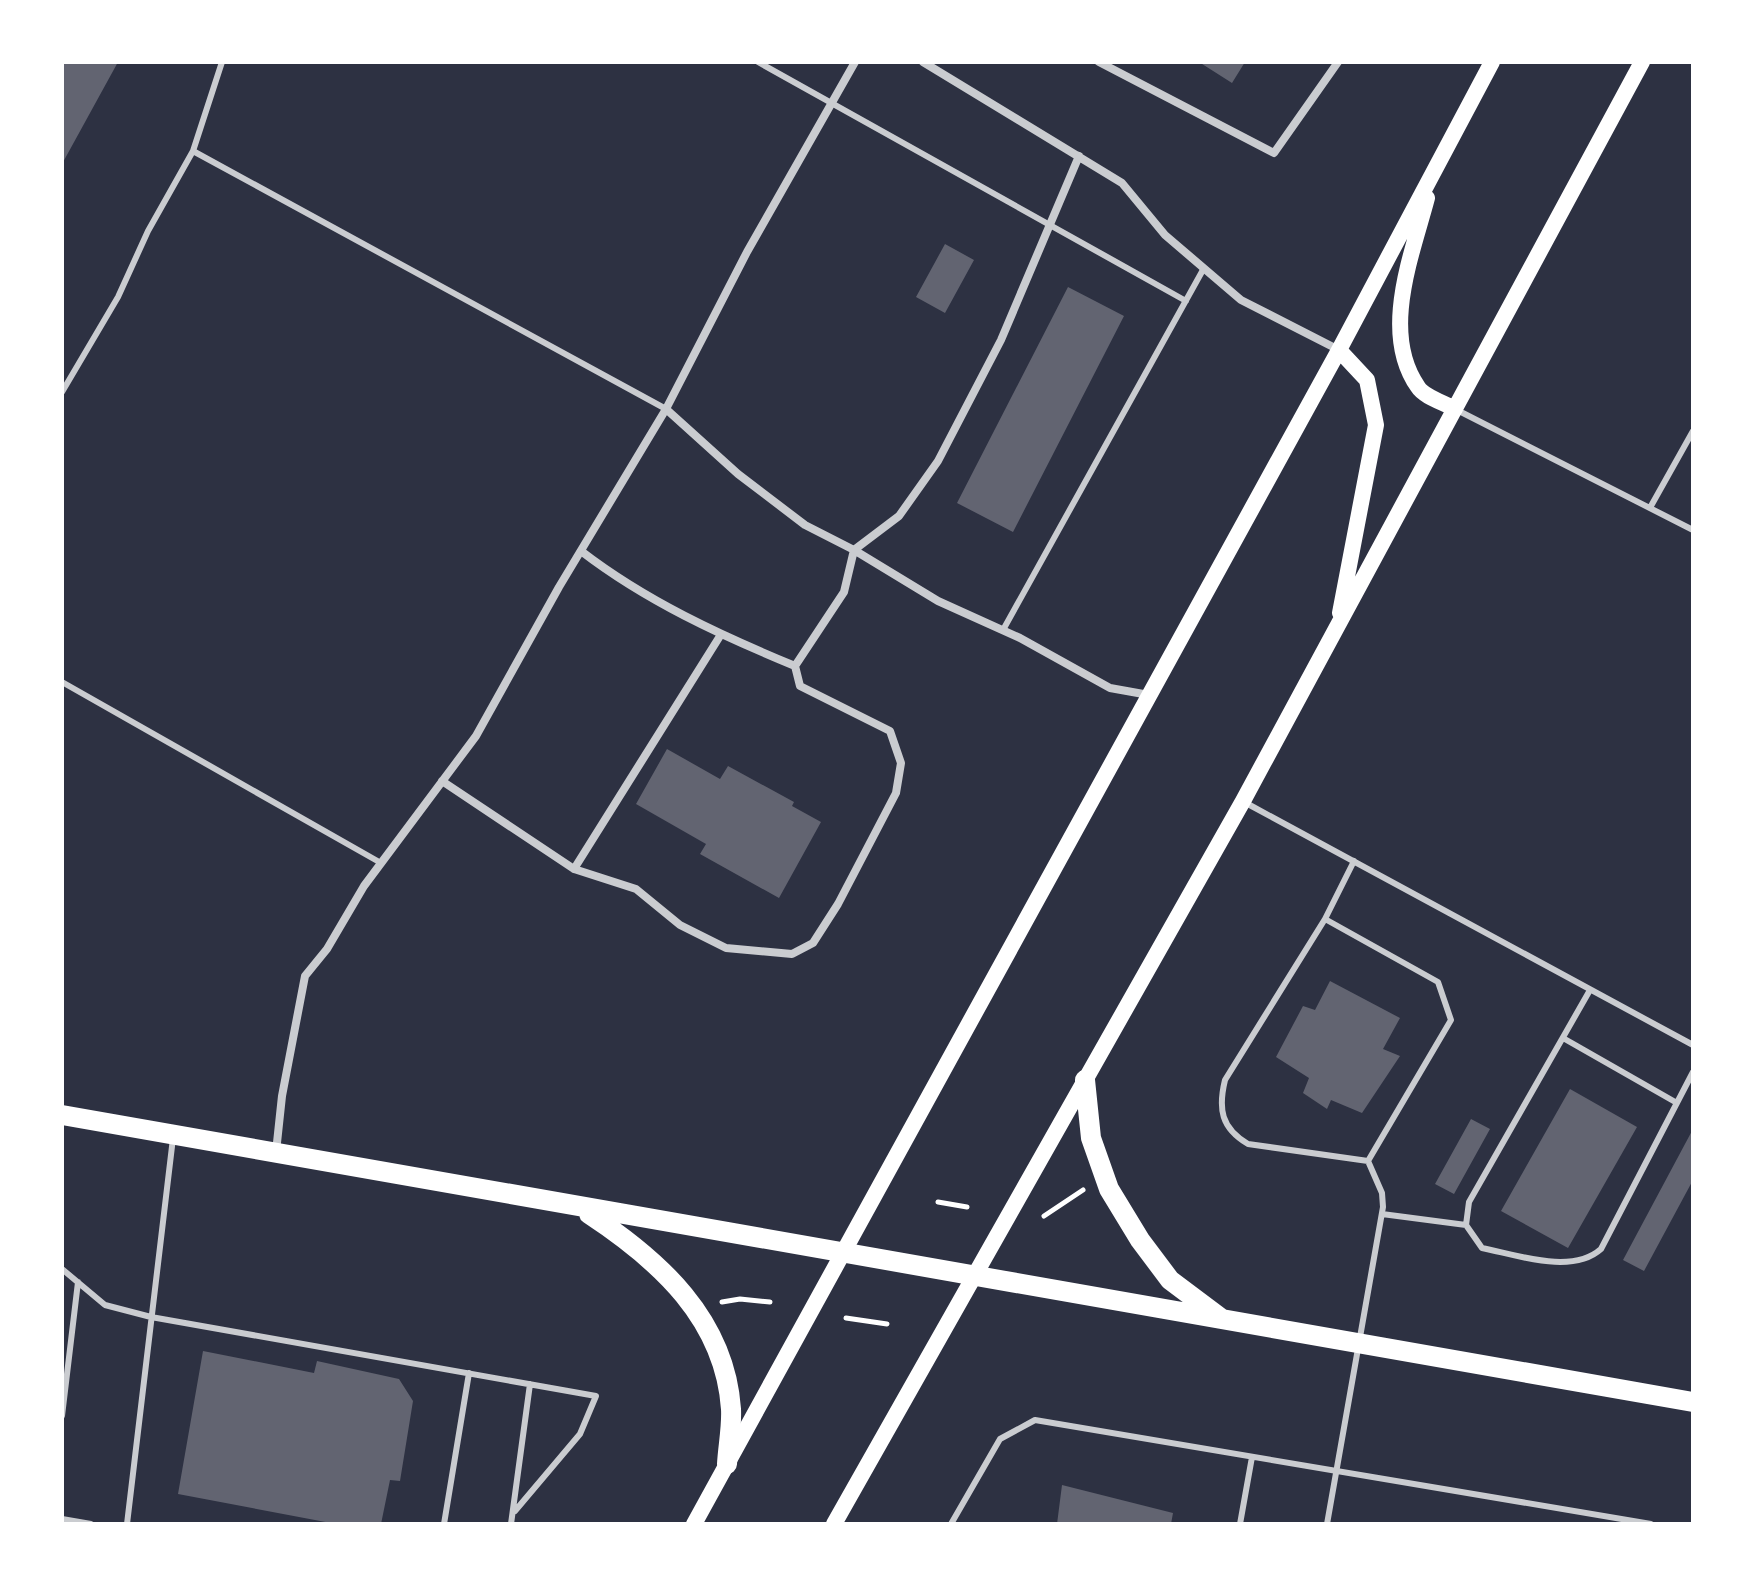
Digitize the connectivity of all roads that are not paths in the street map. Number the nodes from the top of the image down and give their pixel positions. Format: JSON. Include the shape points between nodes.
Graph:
{"nodes":[{"id":1,"x":222,"y":62,"type":"edge"},
{"id":2,"x":758,"y":62,"type":"edge"},
{"id":3,"x":855,"y":62,"type":"edge"},
{"id":4,"x":923,"y":62,"type":"edge"},
{"id":5,"x":1099,"y":62,"type":"edge"},
{"id":6,"x":1338,"y":62,"type":"edge"},
{"id":7,"x":1492,"y":62,"type":"edge"},
{"id":8,"x":1642,"y":62,"type":"edge"},
{"id":9,"x":833,"y":105,"type":"junction"},
{"id":10,"x":193,"y":151,"type":"junction"},
{"id":11,"x":1079,"y":156,"type":"junction"},
{"id":12,"x":1435,"y":170,"type":"junction"},
{"id":13,"x":1051,"y":226,"type":"junction"},
{"id":14,"x":1204,"y":268,"type":"junction"},
{"id":15,"x":1186,"y":301,"type":"junction"},
{"id":16,"x":1339,"y":350,"type":"junction"},
{"id":17,"x":62,"y":392,"type":"edge"},
{"id":18,"x":666,"y":409,"type":"junction"},
{"id":19,"x":1455,"y":409,"type":"junction"},
{"id":20,"x":1693,"y":431,"type":"edge"},
{"id":21,"x":1651,"y":506,"type":"junction"},
{"id":22,"x":1693,"y":530,"type":"edge"},
{"id":23,"x":854,"y":550,"type":"junction"},
{"id":24,"x":581,"y":551,"type":"junction"},
{"id":25,"x":1336,"y":629,"type":"junction"},
{"id":26,"x":1003,"y":630,"type":"junction"},
{"id":27,"x":720,"y":636,"type":"junction"},
{"id":28,"x":795,"y":666,"type":"junction"},
{"id":29,"x":62,"y":682,"type":"edge"},
{"id":30,"x":1149,"y":695,"type":"junction"},
{"id":31,"x":442,"y":781,"type":"junction"},
{"id":32,"x":1243,"y":801,"type":"junction"},
{"id":33,"x":1354,"y":861,"type":"junction"},
{"id":34,"x":381,"y":863,"type":"junction"},
{"id":35,"x":574,"y":869,"type":"junction"},
{"id":36,"x":1325,"y":919,"type":"junction"},
{"id":37,"x":1590,"y":990,"type":"junction"},
{"id":38,"x":1563,"y":1038,"type":"junction"},
{"id":39,"x":1693,"y":1045,"type":"edge"},
{"id":40,"x":1693,"y":1072,"type":"edge"},
{"id":41,"x":1085,"y":1080,"type":"junction"},
{"id":42,"x":1677,"y":1103,"type":"junction"},
{"id":43,"x":62,"y":1115,"type":"edge"},
{"id":44,"x":173,"y":1135,"type":"junction"},
{"id":45,"x":276,"y":1154,"type":"junction"},
{"id":46,"x":1368,"y":1161,"type":"junction"},
{"id":47,"x":582,"y":1209,"type":"junction"},
{"id":48,"x":1382,"y":1214,"type":"junction"},
{"id":49,"x":1466,"y":1225,"type":"junction"},
{"id":50,"x":842,"y":1255,"type":"junction"},
{"id":51,"x":62,"y":1269,"type":"edge"},
{"id":52,"x":971,"y":1277,"type":"junction"},
{"id":53,"x":78,"y":1282,"type":"junction"},
{"id":54,"x":151,"y":1317,"type":"junction"},
{"id":55,"x":1225,"y":1321,"type":"junction"},
{"id":56,"x":1356,"y":1344,"type":"junction"},
{"id":57,"x":469,"y":1373,"type":"junction"},
{"id":58,"x":530,"y":1384,"type":"junction"},
{"id":59,"x":1693,"y":1402,"type":"edge"},
{"id":60,"x":62,"y":1416,"type":"edge"},
{"id":61,"x":1252,"y":1457,"type":"junction"},
{"id":62,"x":727,"y":1464,"type":"junction"},
{"id":63,"x":1335,"y":1471,"type":"junction"},
{"id":64,"x":515,"y":1511,"type":"junction"},
{"id":65,"x":62,"y":1519,"type":"edge"},
{"id":66,"x":91,"y":1524,"type":"edge"},
{"id":67,"x":127,"y":1524,"type":"edge"},
{"id":68,"x":444,"y":1524,"type":"edge"},
{"id":69,"x":511,"y":1524,"type":"edge"},
{"id":70,"x":694,"y":1524,"type":"edge"},
{"id":71,"x":834,"y":1524,"type":"edge"},
{"id":72,"x":951,"y":1524,"type":"edge"},
{"id":73,"x":1240,"y":1524,"type":"edge"},
{"id":74,"x":1327,"y":1524,"type":"edge"},
{"id":75,"x":1651,"y":1524,"type":"edge"}],
"edges":[{"from":1,"to":10,"type":"lane"},
{"from":2,"to":9,"type":"lane"},
{"from":3,"to":9,"type":"street"},
{"from":4,"to":11,"type":"street"},
{"from":5,"to":6,"type":"street","via":[[1274,153]]},
{"from":7,"to":12,"type":"main road"},
{"from":8,"to":19,"type":"main road"},
{"from":9,"to":13,"type":"lane"},
{"from":9,"to":18,"type":"street","via":[[747,252]]},
{"from":10,"to":17,"type":"lane"},
{"from":10,"to":18,"type":"lane"},
{"from":11,"to":13,"type":"street"},
{"from":11,"to":14,"type":"street","via":[[1122,183],[1165,235]]},
{"from":12,"to":16,"type":"main road"},
{"from":12,"to":19,"type":"main road","via":[[1402,291],[1402,346],[1418,389]]},
{"from":13,"to":15,"type":"lane"},
{"from":13,"to":23,"type":"street","via":[[1001,340],[938,461],[899,516]]},
{"from":14,"to":15,"type":"lane"},
{"from":14,"to":16,"type":"street","via":[[1241,300]]},
{"from":15,"to":26,"type":"lane"},
{"from":16,"to":25,"type":"main road","via":[[1367,380],[1376,425]]},
{"from":16,"to":30,"type":"main road"},
{"from":18,"to":23,"type":"street","via":[[805,525]]},
{"from":18,"to":24,"type":"street"},
{"from":19,"to":21,"type":"lane"},
{"from":19,"to":25,"type":"main road"},
{"from":20,"to":21,"type":"lane"},
{"from":21,"to":22,"type":"lane"},
{"from":23,"to":26,"type":"street","via":[[938,601]]},
{"from":23,"to":28,"type":"street","via":[[844,592]]},
{"from":24,"to":27,"type":"street","via":[[616,578]]},
{"from":24,"to":31,"type":"street","via":[[476,736]]},
{"from":25,"to":32,"type":"main road"},
{"from":26,"to":30,"type":"street","via":[[1110,688]]},
{"from":27,"to":28,"type":"street"},
{"from":27,"to":35,"type":"street"},
{"from":28,"to":35,"type":"street","via":[[800,686],[890,731],[901,763],[896,793],[813,943],[792,954],[726,948],[680,925],[636,889]]},
{"from":29,"to":34,"type":"lane"},
{"from":30,"to":50,"type":"main road"},
{"from":31,"to":34,"type":"street"},
{"from":31,"to":35,"type":"street"},
{"from":32,"to":33,"type":"lane"},
{"from":32,"to":41,"type":"main road"},
{"from":33,"to":36,"type":"lane"},
{"from":33,"to":37,"type":"lane"},
{"from":34,"to":45,"type":"street","via":[[305,976]]},
{"from":36,"to":46,"type":"lane","via":[[1438,982],[1451,1020]]},
{"from":36,"to":46,"type":"lane","via":[[1225,1080],[1223,1120],[1233,1136],[1248,1144]]},
{"from":37,"to":38,"type":"lane"},
{"from":37,"to":39,"type":"lane"},
{"from":38,"to":42,"type":"lane"},
{"from":38,"to":49,"type":"lane","via":[[1475,1191]]},
{"from":40,"to":42,"type":"lane"},
{"from":41,"to":52,"type":"main road"},
{"from":41,"to":55,"type":"main road","via":[[1091,1138],[1109,1189],[1170,1280]]},
{"from":42,"to":49,"type":"lane","via":[[1601,1249],[1587,1259],[1571,1263],[1482,1248]]},
{"from":43,"to":44,"type":"main road"},
{"from":44,"to":45,"type":"main road"},
{"from":44,"to":54,"type":"lane"},
{"from":45,"to":47,"type":"main road"},
{"from":46,"to":48,"type":"lane","via":[[1382,1193]]},
{"from":47,"to":50,"type":"main road"},
{"from":47,"to":62,"type":"main road","via":[[676,1283],[707,1327],[727,1381]]},
{"from":48,"to":49,"type":"lane"},
{"from":48,"to":56,"type":"lane"},
{"from":50,"to":52,"type":"main road"},
{"from":50,"to":62,"type":"main road"},
{"from":51,"to":53,"type":"lane"},
{"from":52,"to":55,"type":"main road"},
{"from":52,"to":71,"type":"main road"},
{"from":53,"to":54,"type":"lane","via":[[105,1305]]},
{"from":53,"to":60,"type":"lane"},
{"from":54,"to":57,"type":"lane"},
{"from":54,"to":67,"type":"lane"},
{"from":55,"to":56,"type":"main road"},
{"from":56,"to":59,"type":"main road"},
{"from":56,"to":63,"type":"lane"},
{"from":57,"to":58,"type":"lane"},
{"from":57,"to":68,"type":"lane"},
{"from":58,"to":64,"type":"lane"},
{"from":58,"to":64,"type":"lane","via":[[596,1396],[580,1434]]},
{"from":61,"to":63,"type":"lane"},
{"from":61,"to":72,"type":"lane","via":[[1035,1420],[1000,1439]]},
{"from":61,"to":73,"type":"lane"},
{"from":62,"to":70,"type":"main road"},
{"from":63,"to":74,"type":"lane"},
{"from":63,"to":75,"type":"lane"},
{"from":64,"to":69,"type":"lane"},
{"from":65,"to":66,"type":"lane"}]}
